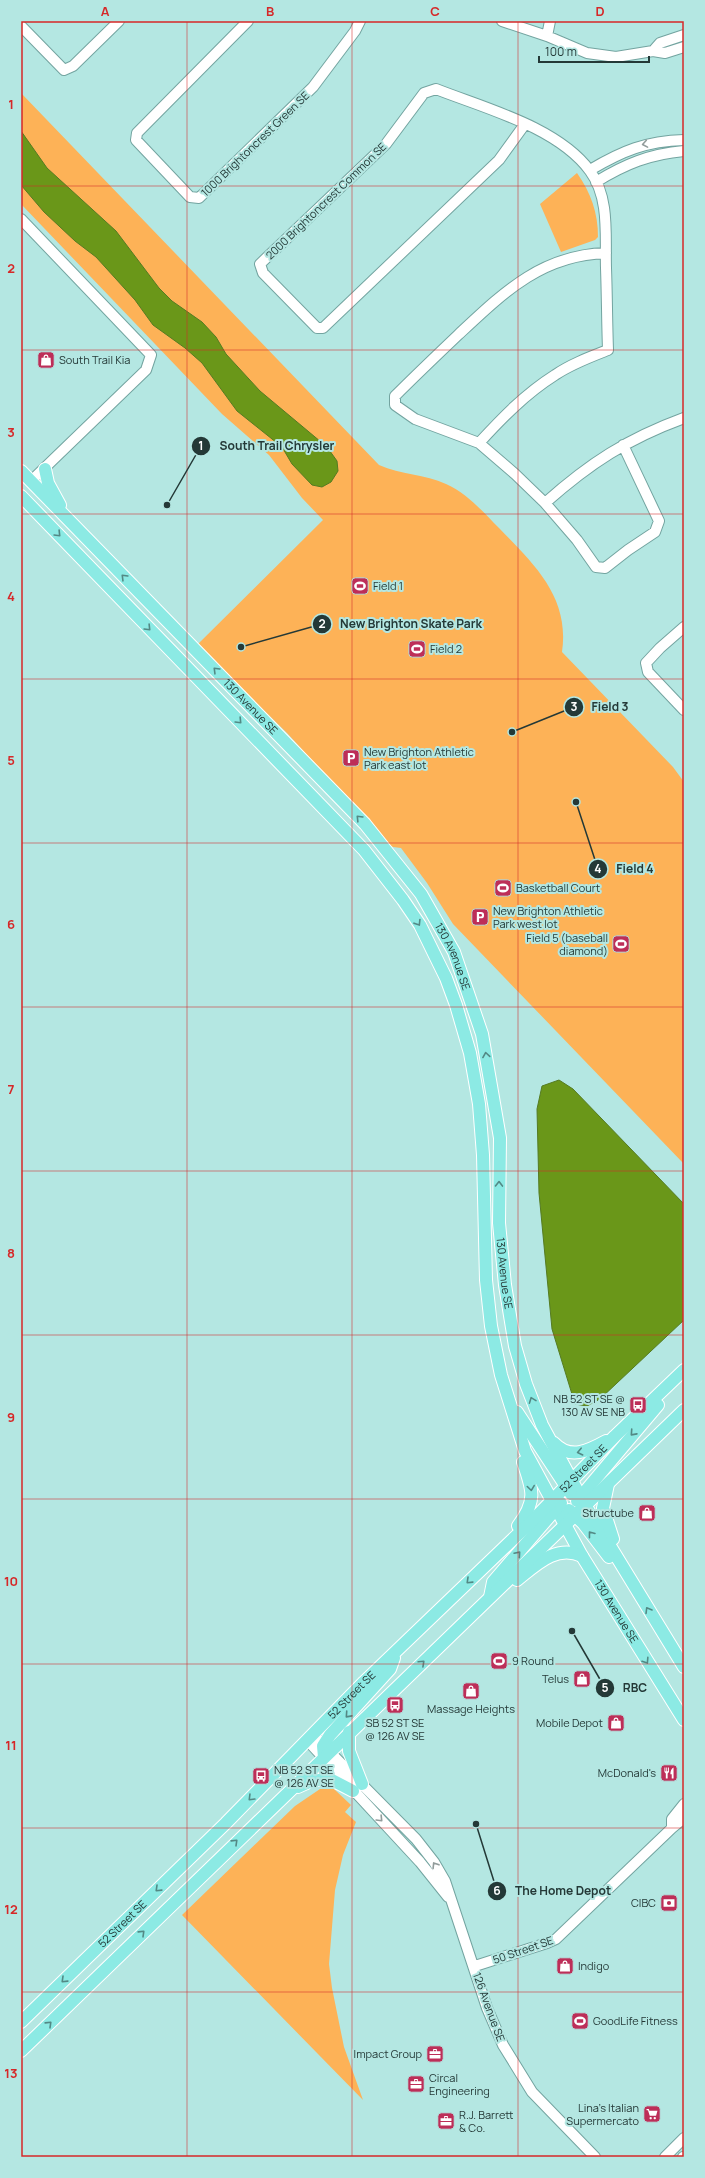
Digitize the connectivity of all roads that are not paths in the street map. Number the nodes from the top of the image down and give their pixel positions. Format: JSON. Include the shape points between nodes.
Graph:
{"nodes":[{"id":1,"x":119,"y":21,"type":"edge"},
{"id":2,"x":248,"y":21,"type":"edge"},
{"id":3,"x":360,"y":21,"type":"edge"},
{"id":4,"x":502,"y":21,"type":"edge"},
{"id":5,"x":550,"y":21,"type":"edge"},
{"id":6,"x":21,"y":26,"type":"edge"},
{"id":7,"x":684,"y":35,"type":"edge"},
{"id":8,"x":547,"y":36,"type":"junction"},
{"id":9,"x":684,"y":47,"type":"edge"},
{"id":10,"x":653,"y":51,"type":"junction"},
{"id":11,"x":525,"y":124,"type":"junction"},
{"id":12,"x":684,"y":140,"type":"edge"},
{"id":13,"x":684,"y":151,"type":"edge"},
{"id":14,"x":590,"y":170,"type":"junction"},
{"id":15,"x":596,"y":182,"type":"junction"},
{"id":16,"x":21,"y":219,"type":"edge"},
{"id":17,"x":606,"y":252,"type":"junction"},
{"id":18,"x":684,"y":418,"type":"edge"},
{"id":19,"x":479,"y":443,"type":"junction"},
{"id":20,"x":623,"y":445,"type":"junction"},
{"id":21,"x":44,"y":469,"type":"junction"},
{"id":22,"x":21,"y":471,"type":"edge"},
{"id":23,"x":26,"y":482,"type":"edge"},
{"id":24,"x":21,"y":496,"type":"edge"},
{"id":25,"x":545,"y":503,"type":"junction"},
{"id":26,"x":68,"y":520,"type":"junction"},
{"id":27,"x":45,"y":521,"type":"junction"},
{"id":28,"x":684,"y":627,"type":"edge"},
{"id":29,"x":684,"y":710,"type":"edge"},
{"id":30,"x":303,"y":787,"type":"junction"},
{"id":31,"x":403,"y":870,"type":"junction"},
{"id":32,"x":407,"y":906,"type":"junction"},
{"id":33,"x":494,"y":1343,"type":"junction"},
{"id":34,"x":684,"y":1370,"type":"edge"},
{"id":35,"x":674,"y":1380,"type":"junction"},
{"id":36,"x":509,"y":1400,"type":"junction"},
{"id":37,"x":684,"y":1410,"type":"edge"},
{"id":38,"x":548,"y":1436,"type":"junction"},
{"id":39,"x":616,"y":1436,"type":"junction"},
{"id":40,"x":608,"y":1484,"type":"junction"},
{"id":41,"x":570,"y":1486,"type":"junction"},
{"id":42,"x":569,"y":1505,"type":"junction"},
{"id":43,"x":565,"y":1524,"type":"junction"},
{"id":44,"x":497,"y":1554,"type":"junction"},
{"id":45,"x":582,"y":1556,"type":"junction"},
{"id":46,"x":626,"y":1574,"type":"junction"},
{"id":47,"x":501,"y":1586,"type":"junction"},
{"id":48,"x":490,"y":1598,"type":"junction"},
{"id":49,"x":397,"y":1651,"type":"junction"},
{"id":50,"x":684,"y":1667,"type":"edge"},
{"id":51,"x":661,"y":1684,"type":"junction"},
{"id":52,"x":684,"y":1704,"type":"edge"},
{"id":53,"x":684,"y":1720,"type":"edge"},
{"id":54,"x":349,"y":1732,"type":"junction"},
{"id":55,"x":310,"y":1738,"type":"junction"},
{"id":56,"x":326,"y":1752,"type":"junction"},
{"id":57,"x":358,"y":1788,"type":"junction"},
{"id":58,"x":288,"y":1792,"type":"junction"},
{"id":59,"x":684,"y":1804,"type":"edge"},
{"id":60,"x":684,"y":1818,"type":"edge"},
{"id":61,"x":672,"y":1828,"type":"junction"},
{"id":62,"x":475,"y":1966,"type":"junction"},
{"id":63,"x":21,"y":2022,"type":"edge"},
{"id":64,"x":21,"y":2051,"type":"edge"},
{"id":65,"x":684,"y":2138,"type":"edge"},
{"id":66,"x":595,"y":2157,"type":"edge"},
{"id":67,"x":665,"y":2157,"type":"edge"}],
"edges":[{"from":1,"to":6,"type":"street","via":[[73,66],[64,70]]},
{"from":2,"to":3,"type":"street","name":"1000 Brightoncrest Green SE","via":[[137,133],[136,140],[190,197],[199,198],[313,87]]},
{"from":4,"to":8,"type":"street"},
{"from":5,"to":8,"type":"street"},
{"from":7,"to":10,"type":"street","via":[[660,43]]},
{"from":8,"to":10,"type":"street","via":[[587,53],[616,57]]},
{"from":9,"to":10,"type":"street","via":[[665,53]]},
{"from":11,"to":11,"type":"street","name":"2000 Brightoncrest Common SE","via":[[436,89],[424,93],[386,144],[260,264],[263,273],[317,328],[323,328],[499,160]]},
{"from":11,"to":14,"type":"street","name":"2000 Brightoncrest Common SE","via":[[566,147]]},
{"from":12,"to":14,"type":"street","one_way":true,"via":[[639,145],[616,154]]},
{"from":13,"to":15,"type":"street","via":[[642,158],[620,167]]},
{"from":14,"to":15,"type":"street","name":"2000 Brightoncrest Common SE"},
{"from":15,"to":17,"type":"street","name":"2000 Brightoncrest Common SE","via":[[607,229]]},
{"from":16,"to":21,"type":"street","via":[[151,355],[146,370]]},
{"from":17,"to":19,"type":"street","name":"2000 Brightoncrest Common SE","via":[[608,350],[556,374],[537,387],[513,407]]},
{"from":17,"to":19,"type":"street","via":[[584,253],[558,261],[509,288],[395,396],[395,405],[415,419]]},
{"from":18,"to":20,"type":"street"},
{"from":19,"to":25,"type":"street"},
{"from":20,"to":25,"type":"street","via":[[595,461]]},
{"from":20,"to":25,"type":"street","via":[[659,521],[655,532],[605,568],[596,567]]},
{"from":21,"to":23,"type":"street"},
{"from":21,"to":26,"type":"main road"},
{"from":22,"to":23,"type":"main road","name":"130 Avenue SE"},
{"from":23,"to":26,"type":"main road","name":"130 Avenue SE"},
{"from":23,"to":27,"type":"main road"},
{"from":24,"to":27,"type":"main road","name":"130 Avenue SE"},
{"from":31,"to":26,"type":"main road","name":"130 Avenue SE","one_way":true,"via":[[365,824]]},
{"from":27,"to":30,"type":"main road","name":"130 Avenue SE","one_way":true},
{"from":28,"to":29,"type":"street","via":[[646,663],[648,672]]},
{"from":30,"to":31,"type":"main road","via":[[336,812],[385,865],[393,870]]},
{"from":30,"to":32,"type":"main road","name":"130 Avenue SE","via":[[364,850]]},
{"from":31,"to":32,"type":"main road","via":[[401,886]]},
{"from":38,"to":31,"type":"main road","name":"130 Avenue SE","one_way":true,"via":[[526,1384],[515,1346],[505,1285],[499,1223],[500,1138],[482,1034],[454,952],[421,894]]},
{"from":32,"to":33,"type":"main road","name":"130 Avenue SE","one_way":true,"via":[[420,925],[446,978],[470,1053],[479,1104],[486,1280]]},
{"from":33,"to":36,"type":"main road","name":"130 Avenue SE","via":[[500,1374]]},
{"from":33,"to":44,"type":"main road","one_way":true,"via":[[496,1377],[531,1486],[532,1499],[526,1516]]},
{"from":34,"to":35,"type":"main road","name":"52 Street SE"},
{"from":35,"to":39,"type":"main road","name":"52 Street SE"},
{"from":35,"to":42,"type":"main road","one_way":true,"via":[[661,1402]]},
{"from":36,"to":41,"type":"main road"},
{"from":36,"to":42,"type":"main road","name":"130 Avenue SE","via":[[525,1451]]},
{"from":37,"to":40,"type":"main road","name":"52 Street SE"},
{"from":39,"to":38,"type":"main road","one_way":true,"via":[[592,1449],[574,1454],[557,1446]]},
{"from":38,"to":41,"type":"main road","name":"130 Avenue SE"},
{"from":39,"to":41,"type":"main road","name":"52 Street SE"},
{"from":40,"to":42,"type":"main road","name":"52 Street SE"},
{"from":40,"to":46,"type":"main road","via":[[602,1508]]},
{"from":41,"to":42,"type":"main road","name":"52 Street SE"},
{"from":41,"to":42,"type":"main road","name":"130 Avenue SE"},
{"from":42,"to":43,"type":"main road","name":"130 Avenue SE"},
{"from":42,"to":43,"type":"main road","name":"52 Street SE"},
{"from":42,"to":44,"type":"main road","name":"52 Street SE"},
{"from":46,"to":42,"type":"main road","name":"130 Avenue SE","one_way":true,"via":[[614,1564]]},
{"from":48,"to":42,"type":"main road","one_way":true,"via":[[494,1582]]},
{"from":43,"to":45,"type":"main road","name":"130 Avenue SE"},
{"from":43,"to":47,"type":"main road","name":"52 Street SE"},
{"from":44,"to":49,"type":"main road","name":"52 Street SE","one_way":true},
{"from":45,"to":47,"type":"main road","via":[[571,1551],[552,1555],[512,1584]]},
{"from":45,"to":51,"type":"main road","name":"130 Avenue SE","one_way":true},
{"from":50,"to":46,"type":"main road","name":"130 Avenue SE","one_way":true},
{"from":47,"to":48,"type":"main road","name":"52 Street SE"},
{"from":54,"to":48,"type":"main road","name":"52 Street SE","one_way":true},
{"from":49,"to":55,"type":"main road","name":"52 Street SE"},
{"from":49,"to":56,"type":"main road","one_way":true,"via":[[390,1669],[330,1735]]},
{"from":51,"to":52,"type":"main road"},
{"from":51,"to":53,"type":"main road","name":"130 Avenue SE"},
{"from":54,"to":56,"type":"main road","name":"52 Street SE"},
{"from":54,"to":57,"type":"main road","via":[[349,1751]]},
{"from":55,"to":56,"type":"street","name":"126 Avenue SE"},
{"from":55,"to":63,"type":"main road","name":"52 Street SE","one_way":true},
{"from":56,"to":57,"type":"street","name":"126 Avenue SE"},
{"from":56,"to":58,"type":"main road","name":"52 Street SE"},
{"from":57,"to":58,"type":"main road","via":[[328,1778],[310,1782]]},
{"from":57,"to":62,"type":"street","name":"126 Avenue SE","via":[[450,1900]]},
{"from":64,"to":58,"type":"main road","name":"52 Street SE","one_way":true},
{"from":59,"to":61,"type":"street","name":"50 Street SE","via":[[672,1819]]},
{"from":60,"to":61,"type":"street","name":"50 Street SE"},
{"from":61,"to":62,"type":"street","name":"50 Street SE","via":[[556,1939]]},
{"from":62,"to":66,"type":"street","name":"126 Avenue SE","via":[[487,2008],[502,2045],[525,2082]]},
{"from":65,"to":67,"type":"street"}]}
